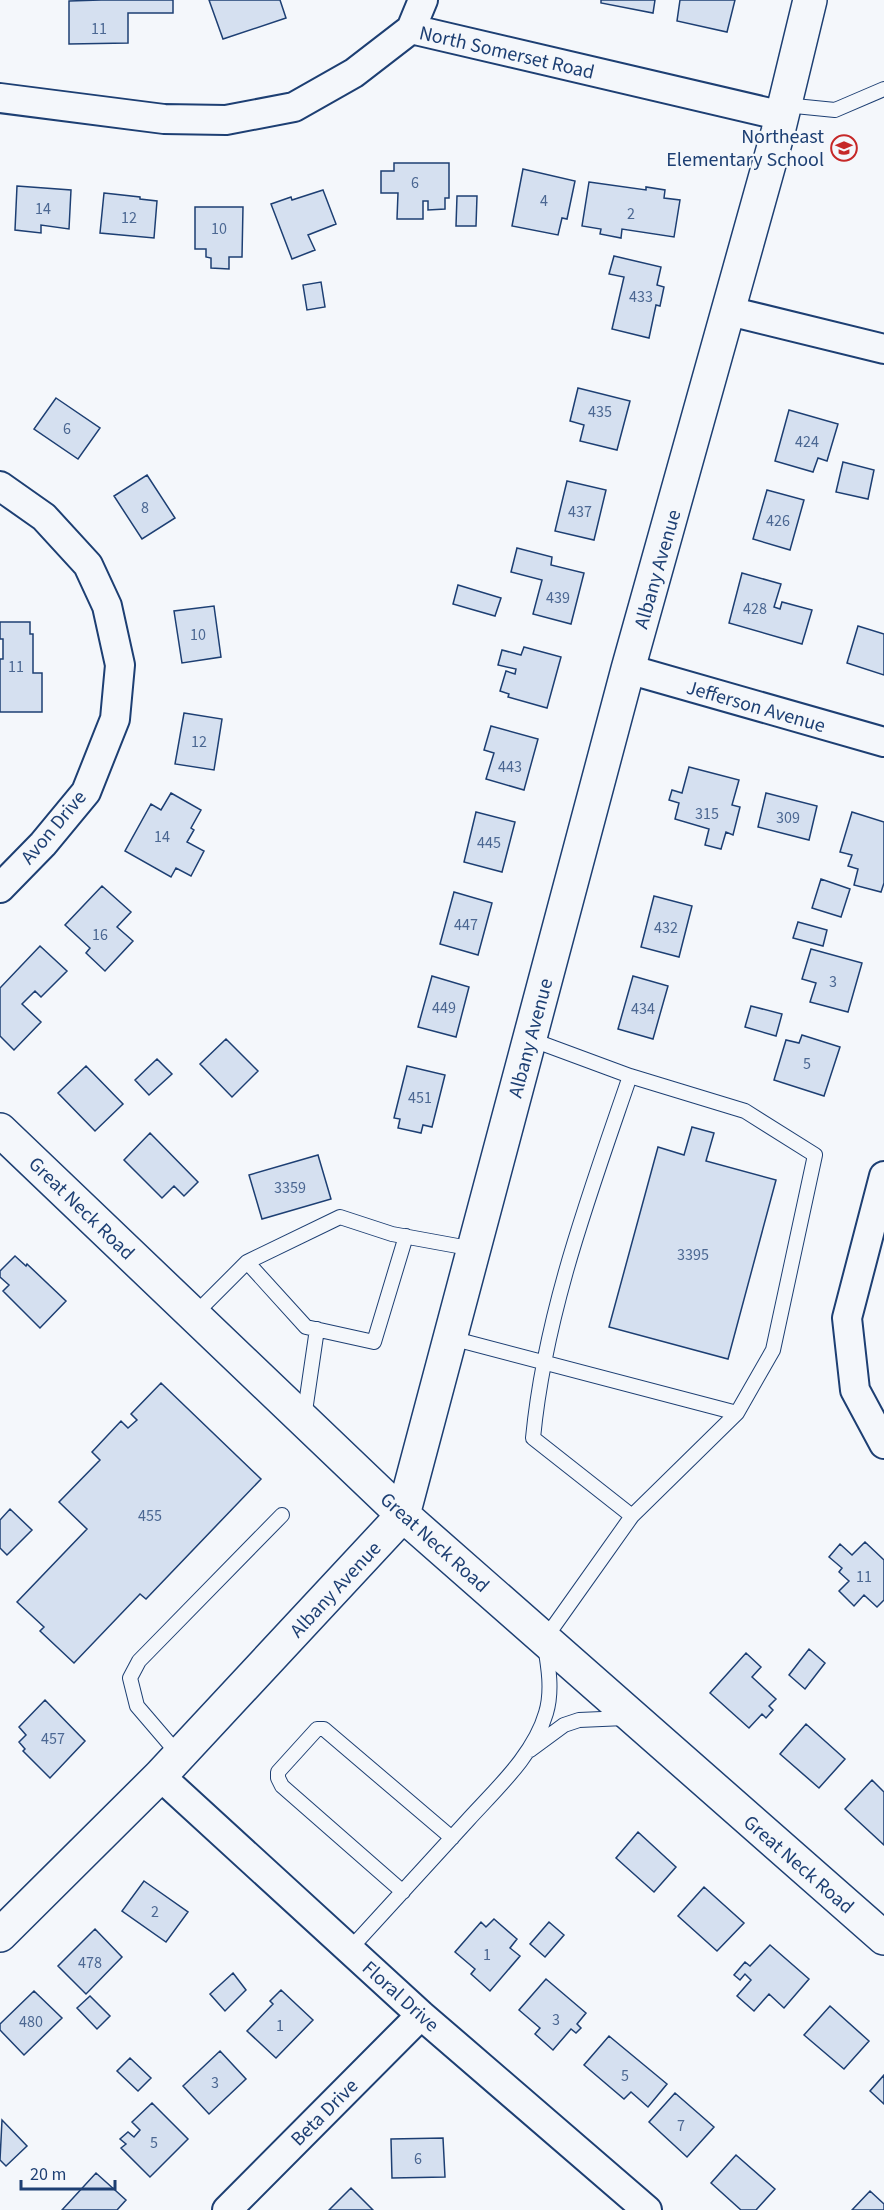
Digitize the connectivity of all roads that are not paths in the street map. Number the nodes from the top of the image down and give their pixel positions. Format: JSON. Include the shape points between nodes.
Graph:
{"nodes":[{"id":1,"x":423,"y":0,"type":"edge"},
{"id":2,"x":810,"y":0,"type":"edge"},
{"id":3,"x":411,"y":29,"type":"junction"},
{"id":4,"x":884,"y":89,"type":"edge"},
{"id":5,"x":0,"y":98,"type":"edge"},
{"id":6,"x":784,"y":110,"type":"junction"},
{"id":7,"x":729,"y":312,"type":"junction"},
{"id":8,"x":884,"y":349,"type":"edge"},
{"id":9,"x":0,"y":486,"type":"edge"},
{"id":10,"x":628,"y":669,"type":"junction"},
{"id":11,"x":884,"y":742,"type":"edge"},
{"id":12,"x":0,"y":888,"type":"edge"},
{"id":13,"x":530,"y":1039,"type":"junction"},
{"id":14,"x":630,"y":1076,"type":"junction"},
{"id":15,"x":0,"y":1130,"type":"edge"},
{"id":16,"x":884,"y":1176,"type":"edge"},
{"id":17,"x":406,"y":1236,"type":"junction"},
{"id":18,"x":474,"y":1249,"type":"junction"},
{"id":19,"x":247,"y":1262,"type":"junction"},
{"id":20,"x":194,"y":1315,"type":"junction"},
{"id":21,"x":317,"y":1329,"type":"junction"},
{"id":22,"x":451,"y":1338,"type":"junction"},
{"id":23,"x":544,"y":1363,"type":"junction"},
{"id":24,"x":736,"y":1413,"type":"junction"},
{"id":25,"x":303,"y":1420,"type":"junction"},
{"id":26,"x":884,"y":1444,"type":"edge"},
{"id":27,"x":282,"y":1515,"type":"dead end"},
{"id":28,"x":404,"y":1515,"type":"junction"},
{"id":29,"x":632,"y":1516,"type":"junction"},
{"id":30,"x":544,"y":1640,"type":"junction"},
{"id":31,"x":632,"y":1718,"type":"junction"},
{"id":32,"x":526,"y":1753,"type":"junction"},
{"id":33,"x":170,"y":1766,"type":"junction"},
{"id":34,"x":452,"y":1838,"type":"junction"},
{"id":35,"x":403,"y":1892,"type":"junction"},
{"id":36,"x":0,"y":1935,"type":"edge"},
{"id":37,"x":884,"y":1938,"type":"edge"},
{"id":38,"x":350,"y":1949,"type":"junction"},
{"id":39,"x":421,"y":2014,"type":"junction"},
{"id":40,"x":227,"y":2210,"type":"edge"},
{"id":41,"x":648,"y":2210,"type":"edge"}],
"edges":[{"from":1,"to":3,"type":"street"},
{"from":2,"to":6,"type":"street","name":"Albany Avenue"},
{"from":3,"to":5,"type":"street","name":"North Somerset Road","via":[[354,73],[294,107],[226,120],[164,119]]},
{"from":3,"to":6,"type":"street","name":"North Somerset Road"},
{"from":4,"to":6,"type":"lane","via":[[835,110]]},
{"from":6,"to":7,"type":"street","name":"Albany Avenue"},
{"from":7,"to":8,"type":"street"},
{"from":7,"to":10,"type":"street","name":"Albany Avenue"},
{"from":9,"to":12,"type":"street","name":"Avon Drive","via":[[44,517],[88,566],[107,606],[120,665],[115,719],[86,792]]},
{"from":10,"to":11,"type":"street","name":"Jefferson Avenue"},
{"from":10,"to":13,"type":"street","name":"Albany Avenue"},
{"from":13,"to":14,"type":"lane"},
{"from":13,"to":18,"type":"street","name":"Albany Avenue"},
{"from":14,"to":23,"type":"lane","via":[[589,1198]]},
{"from":14,"to":24,"type":"lane","via":[[745,1111],[814,1155],[773,1350]]},
{"from":15,"to":20,"type":"street","name":"Great Neck Road"},
{"from":16,"to":26,"type":"street","via":[[847,1318],[855,1390]]},
{"from":17,"to":18,"type":"lane"},
{"from":17,"to":19,"type":"lane","via":[[340,1217]]},
{"from":17,"to":21,"type":"lane","via":[[374,1342]]},
{"from":18,"to":22,"type":"street","name":"Albany Avenue"},
{"from":19,"to":20,"type":"lane"},
{"from":19,"to":21,"type":"lane","via":[[306,1327]]},
{"from":20,"to":25,"type":"street","name":"Great Neck Road"},
{"from":21,"to":25,"type":"lane"},
{"from":22,"to":23,"type":"lane"},
{"from":22,"to":28,"type":"street","name":"Albany Avenue"},
{"from":23,"to":24,"type":"lane"},
{"from":23,"to":29,"type":"lane","via":[[533,1438]]},
{"from":24,"to":29,"type":"lane"},
{"from":25,"to":28,"type":"street","name":"Great Neck Road"},
{"from":27,"to":33,"type":"lane","via":[[139,1661],[130,1678],[137,1706]]},
{"from":28,"to":30,"type":"street","name":"Great Neck Road"},
{"from":28,"to":33,"type":"street","name":"Albany Avenue"},
{"from":29,"to":30,"type":"lane"},
{"from":30,"to":31,"type":"street","name":"Great Neck Road"},
{"from":30,"to":32,"type":"lane","via":[[550,1672],[547,1710]]},
{"from":31,"to":32,"type":"lane","via":[[579,1720],[564,1725]]},
{"from":31,"to":37,"type":"street","name":"Great Neck Road"},
{"from":32,"to":34,"type":"lane"},
{"from":33,"to":36,"type":"street","name":"Albany Avenue"},
{"from":33,"to":38,"type":"street","name":"Floral Drive"},
{"from":34,"to":35,"type":"lane"},
{"from":34,"to":35,"type":"lane","via":[[324,1729],[311,1735],[278,1772],[282,1786]]},
{"from":35,"to":38,"type":"lane"},
{"from":38,"to":39,"type":"street","name":"Floral Drive"},
{"from":39,"to":40,"type":"street","name":"Beta Drive"},
{"from":39,"to":41,"type":"street","name":"Floral Drive"}]}
